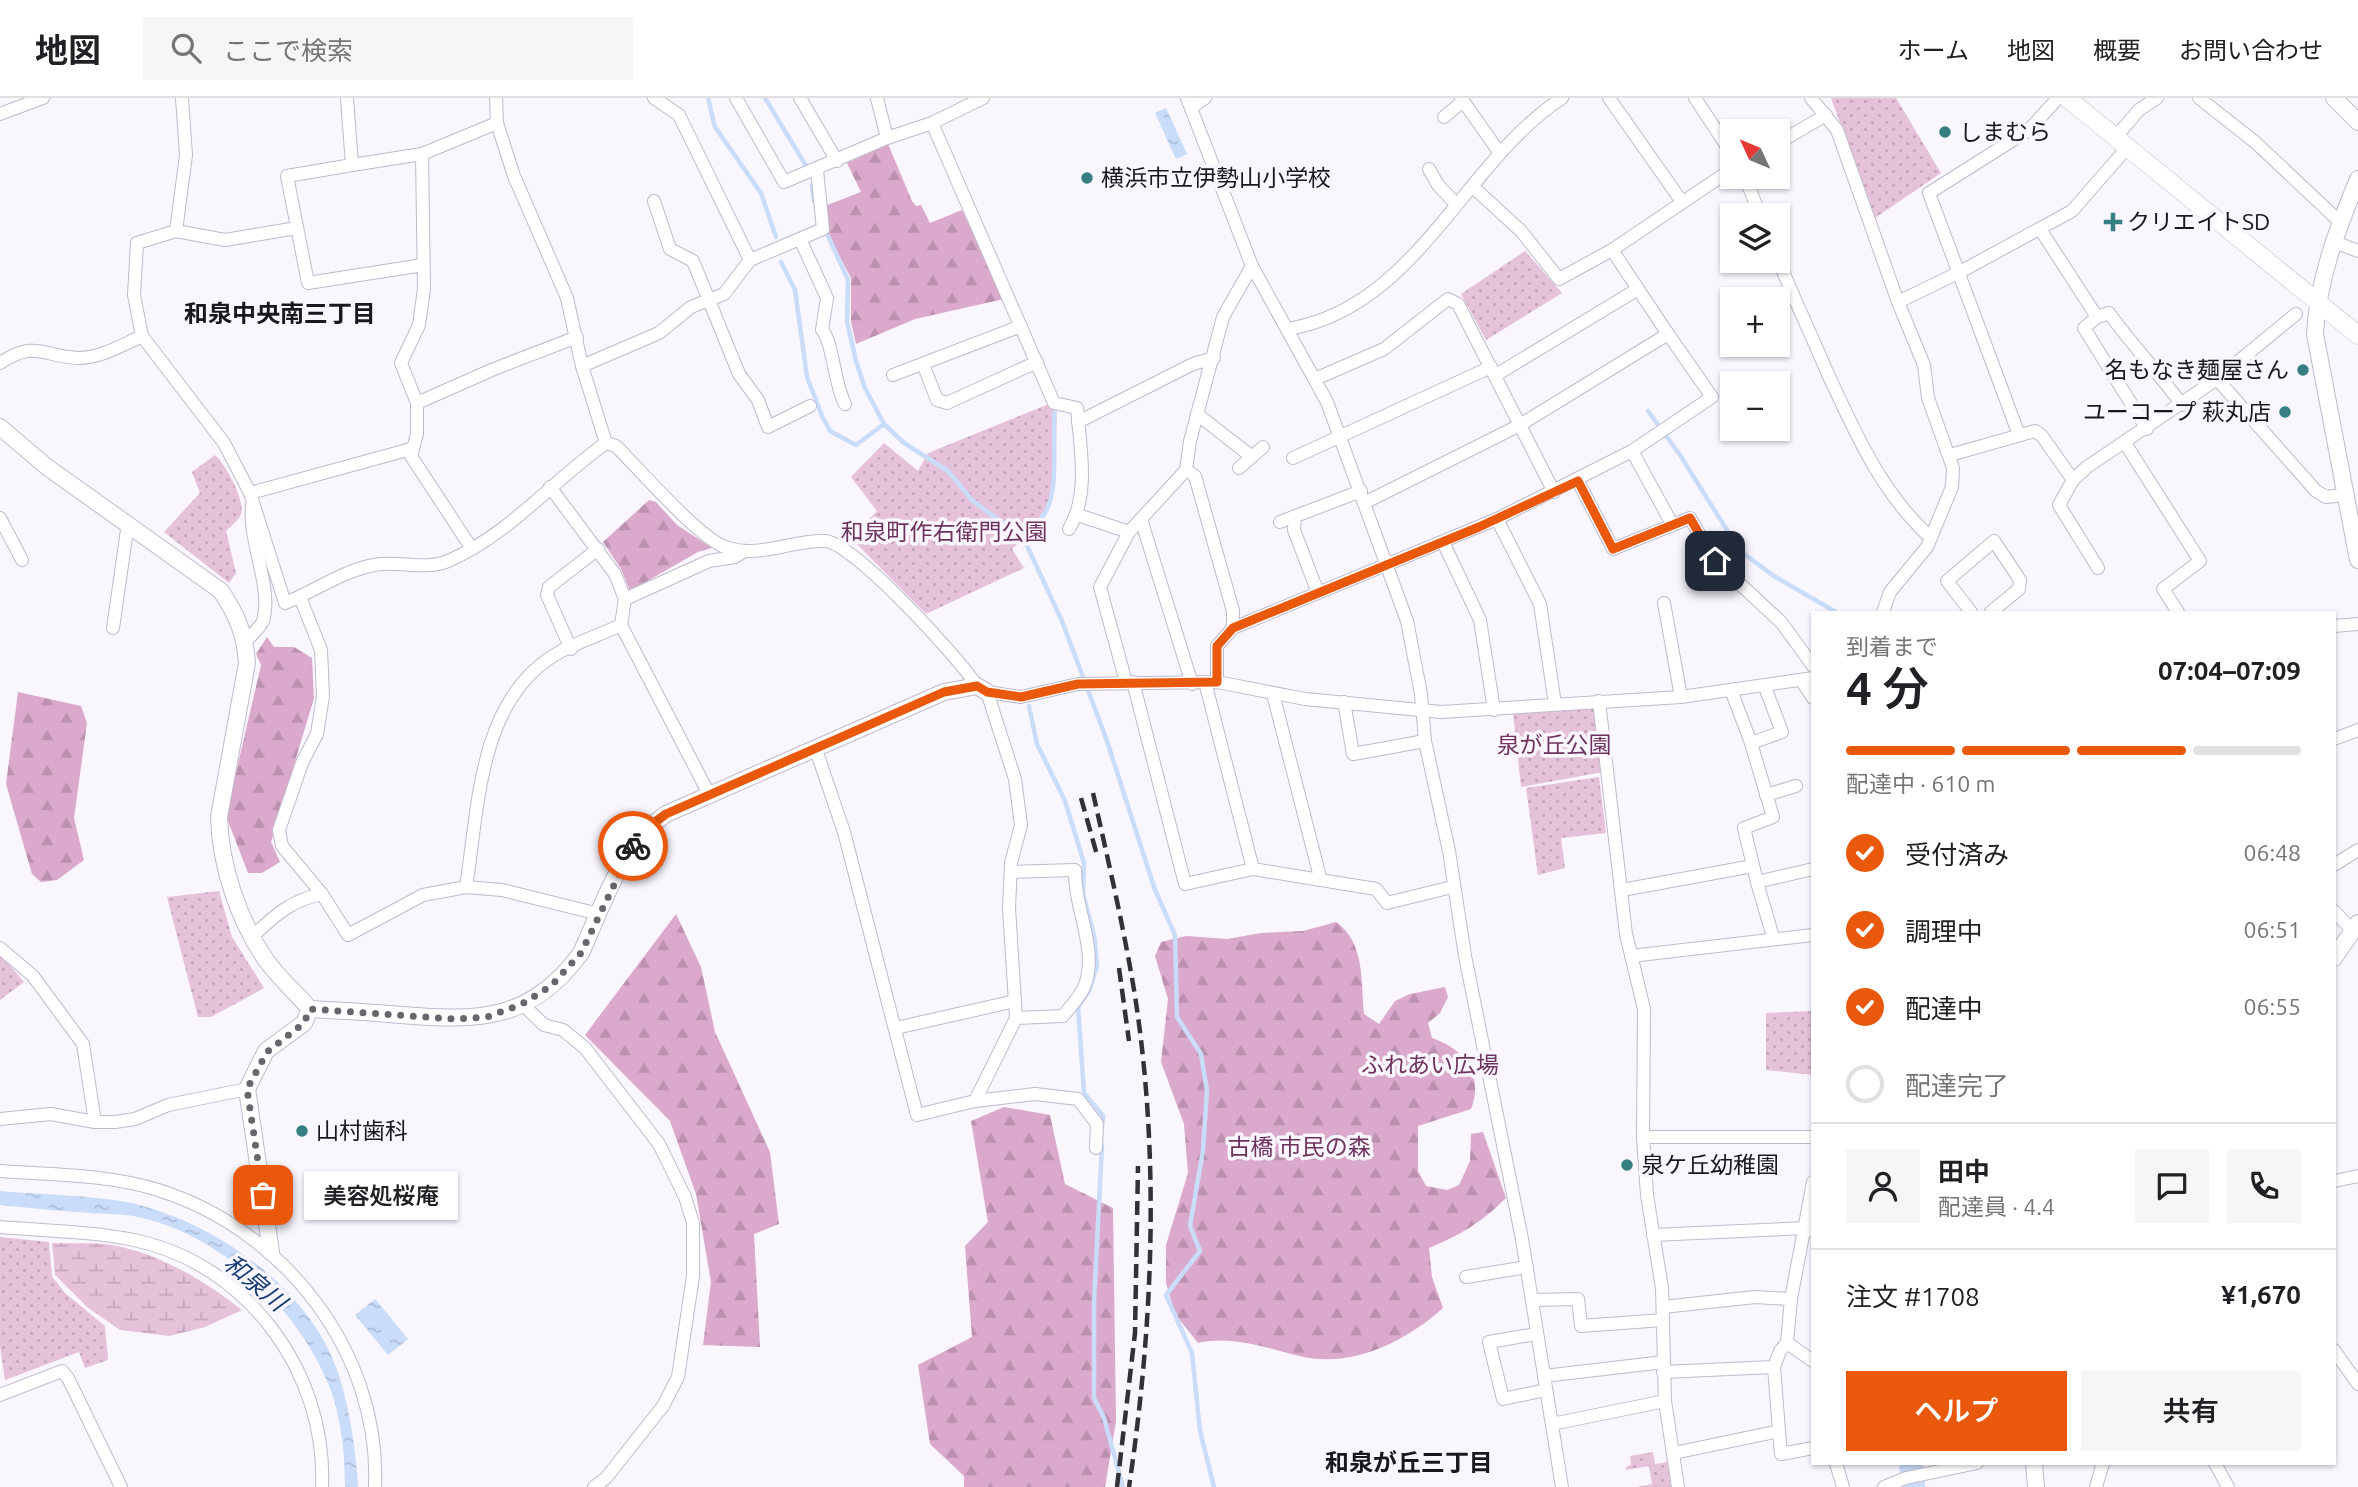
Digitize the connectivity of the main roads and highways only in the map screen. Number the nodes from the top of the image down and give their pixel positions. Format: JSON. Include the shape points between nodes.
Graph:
{"nodes":[{"id":1,"x":2067,"y":98,"type":"edge"},
{"id":2,"x":2358,"y":335,"type":"edge"}],
"edges":[{"from":1,"to":2,"type":"main road"}]}
